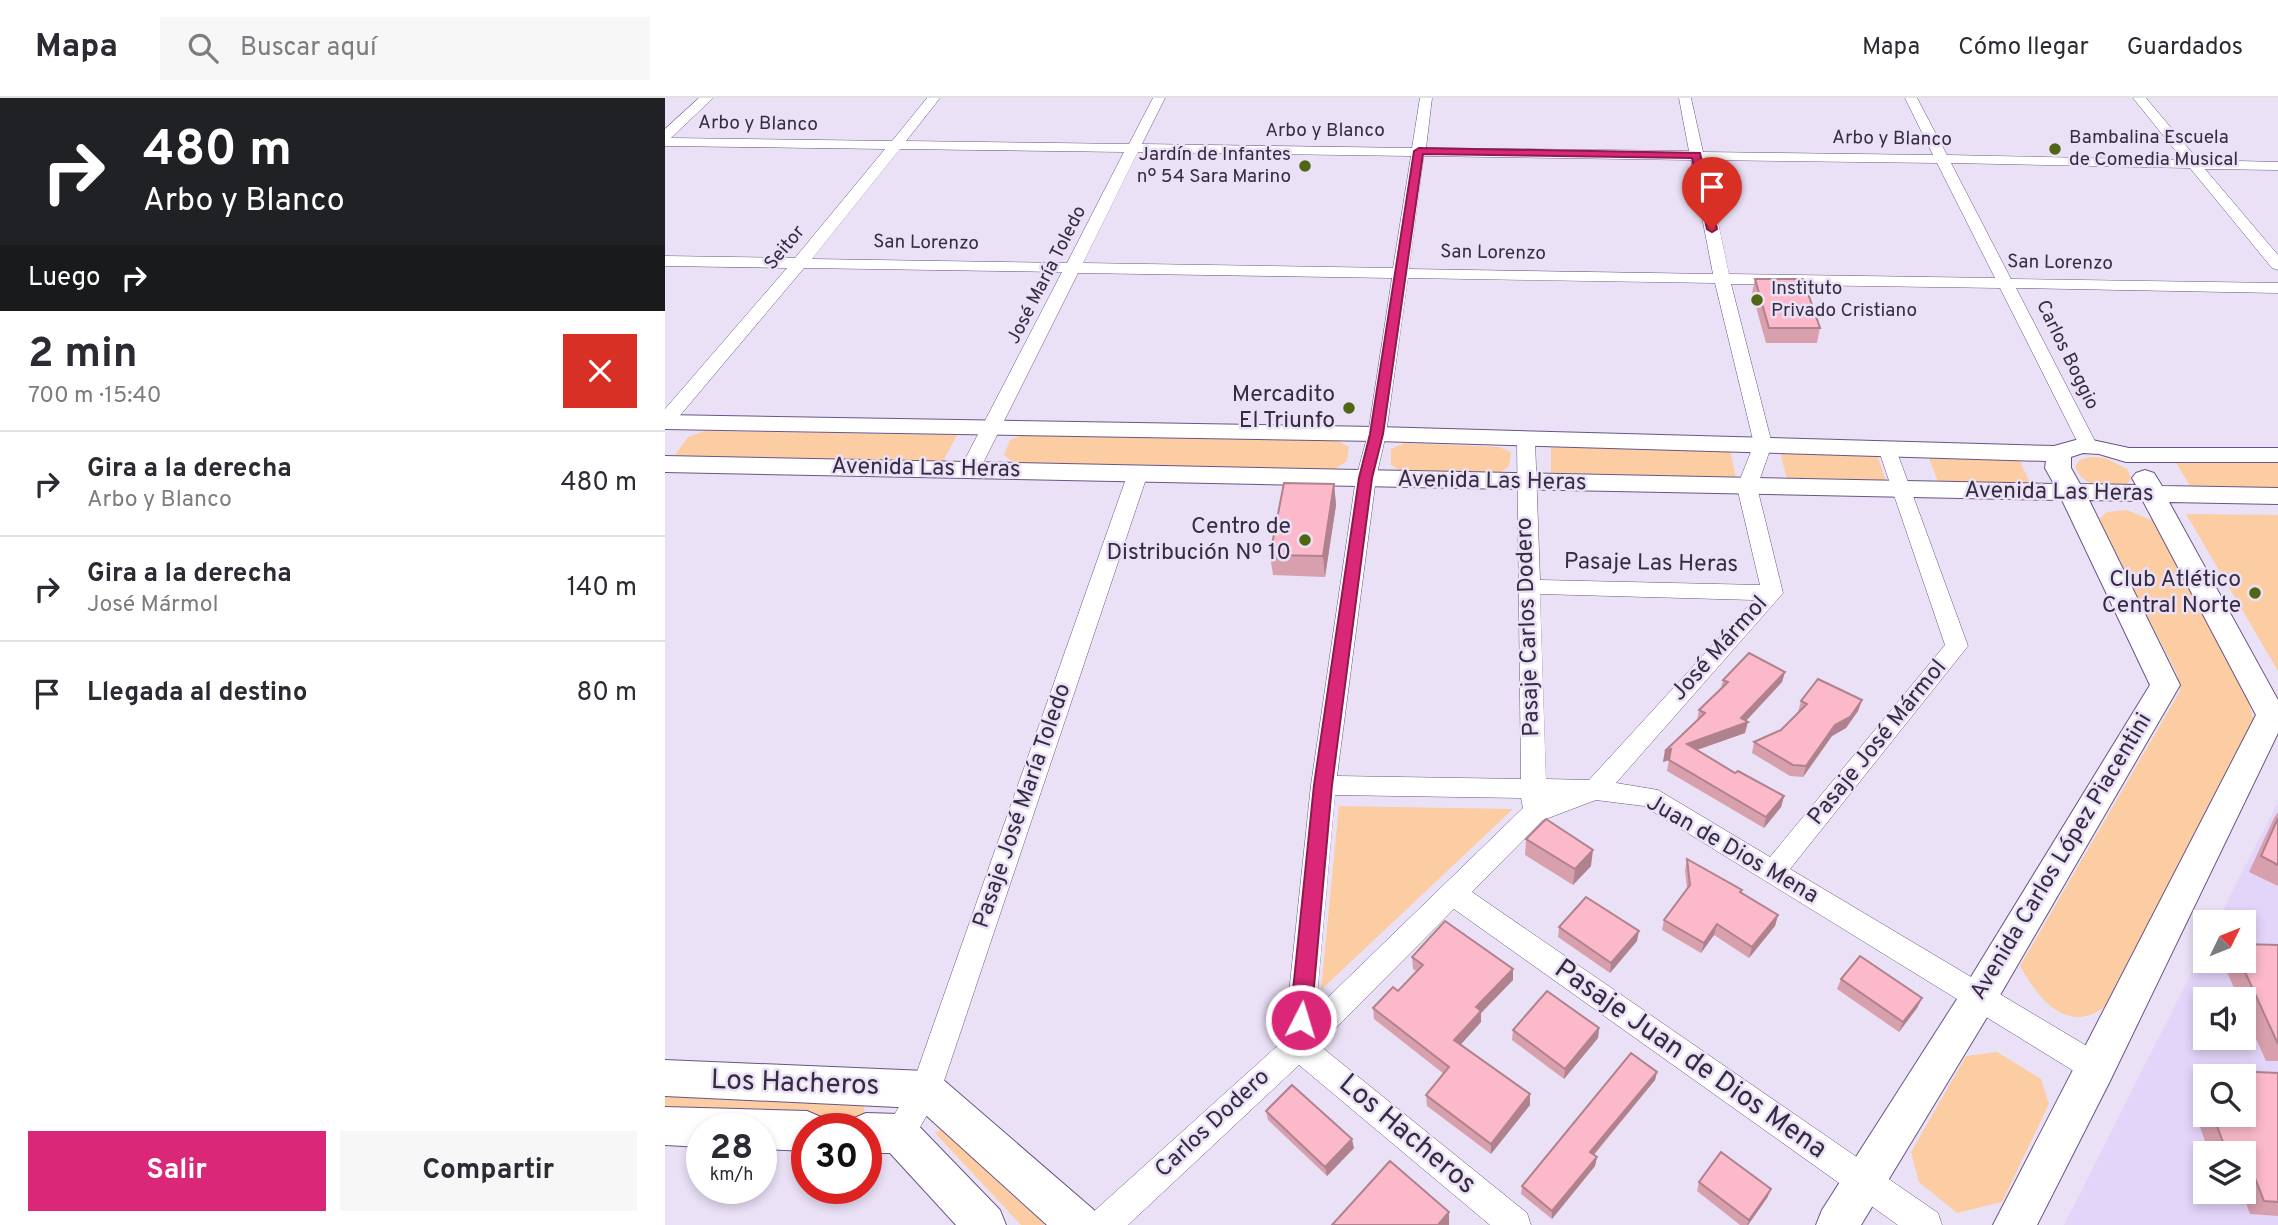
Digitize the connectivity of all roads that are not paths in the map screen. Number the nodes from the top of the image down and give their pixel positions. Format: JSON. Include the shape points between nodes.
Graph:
{"nodes":[{"id":1,"x":708,"y":98,"type":"edge"},
{"id":2,"x":934,"y":98,"type":"edge"},
{"id":3,"x":1159,"y":98,"type":"edge"},
{"id":4,"x":1426,"y":98,"type":"edge"},
{"id":5,"x":1685,"y":98,"type":"edge"},
{"id":6,"x":1911,"y":98,"type":"edge"},
{"id":7,"x":2139,"y":98,"type":"edge"},
{"id":8,"x":665,"y":136,"type":"edge"},
{"id":9,"x":665,"y":142,"type":"edge"},
{"id":10,"x":894,"y":146,"type":"junction"},
{"id":11,"x":1133,"y":150,"type":"junction"},
{"id":12,"x":1419,"y":151,"type":"junction"},
{"id":13,"x":1697,"y":155,"type":"junction"},
{"id":14,"x":1942,"y":159,"type":"junction"},
{"id":15,"x":2193,"y":165,"type":"junction"},
{"id":16,"x":2278,"y":166,"type":"edge"},
{"id":17,"x":665,"y":261,"type":"edge"},
{"id":18,"x":800,"y":263,"type":"junction"},
{"id":19,"x":2278,"y":265,"type":"edge"},
{"id":20,"x":1076,"y":266,"type":"junction"},
{"id":21,"x":1400,"y":272,"type":"junction"},
{"id":22,"x":1722,"y":278,"type":"junction"},
{"id":23,"x":2007,"y":283,"type":"junction"},
{"id":24,"x":2278,"y":288,"type":"edge"},
{"id":25,"x":665,"y":422,"type":"edge"},
{"id":26,"x":993,"y":426,"type":"junction"},
{"id":27,"x":1377,"y":434,"type":"junction"},
{"id":28,"x":1526,"y":440,"type":"junction"},
{"id":29,"x":1762,"y":444,"type":"junction"},
{"id":30,"x":1887,"y":448,"type":"junction"},
{"id":31,"x":2126,"y":455,"type":"junction"},
{"id":32,"x":2278,"y":455,"type":"edge"},
{"id":33,"x":665,"y":464,"type":"edge"},
{"id":34,"x":970,"y":469,"type":"junction"},
{"id":35,"x":1138,"y":473,"type":"junction"},
{"id":36,"x":2098,"y":475,"type":"junction"},
{"id":37,"x":1366,"y":478,"type":"junction"},
{"id":38,"x":1526,"y":483,"type":"junction"},
{"id":39,"x":1747,"y":487,"type":"junction"},
{"id":40,"x":1902,"y":490,"type":"junction"},
{"id":41,"x":2278,"y":496,"type":"edge"},
{"id":42,"x":1528,"y":587,"type":"junction"},
{"id":43,"x":1772,"y":593,"type":"junction"},
{"id":44,"x":1323,"y":785,"type":"junction"},
{"id":45,"x":1595,"y":790,"type":"junction"},
{"id":46,"x":1534,"y":801,"type":"junction"},
{"id":47,"x":1772,"y":873,"type":"junction"},
{"id":48,"x":1454,"y":894,"type":"junction"},
{"id":49,"x":1979,"y":997,"type":"junction"},
{"id":50,"x":1298,"y":1046,"type":"junction"},
{"id":51,"x":2096,"y":1068,"type":"junction"},
{"id":52,"x":665,"y":1078,"type":"edge"},
{"id":53,"x":926,"y":1090,"type":"junction"},
{"id":54,"x":665,"y":1126,"type":"edge"},
{"id":55,"x":686,"y":1127,"type":"edge"},
{"id":56,"x":883,"y":1133,"type":"edge"},
{"id":57,"x":1863,"y":1181,"type":"junction"},
{"id":58,"x":985,"y":1225,"type":"edge"},
{"id":59,"x":1079,"y":1225,"type":"edge"},
{"id":60,"x":1104,"y":1225,"type":"edge"},
{"id":61,"x":1515,"y":1225,"type":"edge"},
{"id":62,"x":1837,"y":1225,"type":"edge"},
{"id":63,"x":1926,"y":1225,"type":"edge"},
{"id":64,"x":2014,"y":1225,"type":"edge"}],
"edges":[{"from":1,"to":8,"type":"street"},
{"from":2,"to":10,"type":"street","name":"Seitor"},
{"from":3,"to":11,"type":"street","name":"José María Toledo"},
{"from":4,"to":12,"type":"street"},
{"from":5,"to":13,"type":"street"},
{"from":6,"to":14,"type":"street","name":"Carlos Boggio"},
{"from":7,"to":15,"type":"street"},
{"from":9,"to":10,"type":"street","name":"Arbo y Blanco"},
{"from":10,"to":11,"type":"street","name":"Arbo y Blanco"},
{"from":10,"to":18,"type":"street","name":"Seitor"},
{"from":11,"to":12,"type":"street","name":"Arbo y Blanco"},
{"from":11,"to":20,"type":"street","name":"José María Toledo"},
{"from":12,"to":13,"type":"street","name":"Arbo y Blanco"},
{"from":12,"to":21,"type":"street"},
{"from":13,"to":14,"type":"street","name":"Arbo y Blanco"},
{"from":13,"to":22,"type":"street"},
{"from":14,"to":15,"type":"street","name":"Arbo y Blanco"},
{"from":14,"to":23,"type":"street","name":"Carlos Boggio"},
{"from":15,"to":16,"type":"street","name":"Arbo y Blanco"},
{"from":15,"to":19,"type":"street"},
{"from":17,"to":18,"type":"street","name":"San Lorenzo"},
{"from":18,"to":20,"type":"street","name":"San Lorenzo"},
{"from":18,"to":25,"type":"street","name":"Seitor"},
{"from":20,"to":21,"type":"street","name":"San Lorenzo"},
{"from":20,"to":26,"type":"street","name":"José María Toledo"},
{"from":21,"to":22,"type":"street","name":"San Lorenzo"},
{"from":21,"to":27,"type":"street"},
{"from":22,"to":23,"type":"street","name":"San Lorenzo"},
{"from":22,"to":29,"type":"street"},
{"from":23,"to":24,"type":"street","name":"San Lorenzo"},
{"from":23,"to":36,"type":"street","name":"Carlos Boggio"},
{"from":25,"to":26,"type":"main road","name":"Avenida Las Heras"},
{"from":26,"to":27,"type":"main road","name":"Avenida Las Heras"},
{"from":26,"to":34,"type":"street","name":"José María Toledo"},
{"from":27,"to":28,"type":"main road","name":"Avenida Las Heras"},
{"from":27,"to":37,"type":"street"},
{"from":28,"to":29,"type":"main road","name":"Avenida Las Heras"},
{"from":28,"to":38,"type":"street","name":"Pasaje Carlos Dodero"},
{"from":29,"to":30,"type":"main road","name":"Avenida Las Heras"},
{"from":29,"to":39,"type":"street"},
{"from":30,"to":36,"type":"main road","name":"Avenida Las Heras"},
{"from":30,"to":40,"type":"street","name":"Pasaje José Mármol"},
{"from":31,"to":32,"type":"main road","name":"Avenida Las Heras"},
{"from":31,"to":36,"type":"main road","name":"Avenida Las Heras","via":[[2107,448]]},
{"from":31,"to":36,"type":"main road","name":"Avenida Carlos López Piacentini","via":[[2139,464]]},
{"from":33,"to":34,"type":"main road","name":"Avenida Las Heras"},
{"from":34,"to":35,"type":"main road","name":"Avenida Las Heras"},
{"from":35,"to":37,"type":"main road","name":"Avenida Las Heras"},
{"from":35,"to":53,"type":"street","name":"Pasaje José María Toledo"},
{"from":36,"to":40,"type":"main road","name":"Avenida Las Heras"},
{"from":36,"to":41,"type":"main road","name":"Avenida Las Heras"},
{"from":36,"to":49,"type":"main road","name":"Avenida Carlos López Piacentini","via":[[2165,685]]},
{"from":36,"to":51,"type":"main road","name":"Avenida Carlos López Piacentini","via":[[2171,533],[2271,715]]},
{"from":37,"to":38,"type":"main road","name":"Avenida Las Heras"},
{"from":37,"to":44,"type":"street"},
{"from":38,"to":39,"type":"main road","name":"Avenida Las Heras"},
{"from":38,"to":42,"type":"street","name":"Pasaje Carlos Dodero"},
{"from":39,"to":40,"type":"main road","name":"Avenida Las Heras"},
{"from":39,"to":43,"type":"street","name":"José Mármol"},
{"from":40,"to":47,"type":"street","name":"Pasaje José Mármol","via":[[1957,646]]},
{"from":42,"to":43,"type":"street","name":"Pasaje Las Heras"},
{"from":42,"to":46,"type":"street","name":"Pasaje Carlos Dodero"},
{"from":43,"to":45,"type":"street","name":"José Mármol"},
{"from":44,"to":46,"type":"street"},
{"from":44,"to":50,"type":"street"},
{"from":45,"to":46,"type":"street","name":"José Mármol"},
{"from":45,"to":47,"type":"street","name":"Juan de Dios Mena","via":[[1649,797]]},
{"from":46,"to":48,"type":"street","name":"José Mármol"},
{"from":47,"to":49,"type":"street","name":"Juan de Dios Mena"},
{"from":48,"to":50,"type":"street","name":"José Mármol"},
{"from":48,"to":57,"type":"street","name":"Pasaje Juan de Dios Mena"},
{"from":49,"to":51,"type":"street","name":"Juan de Dios Mena"},
{"from":49,"to":57,"type":"main road","name":"Avenida Carlos López Piacentini"},
{"from":50,"to":60,"type":"street","name":"Carlos Dodero"},
{"from":50,"to":61,"type":"street","name":"Los Hacheros"},
{"from":51,"to":64,"type":"main road","name":"Avenida Carlos López Piacentini"},
{"from":52,"to":53,"type":"main road","name":"Los Hacheros"},
{"from":53,"to":56,"type":"street","name":"Pasaje José María Toledo"},
{"from":53,"to":59,"type":"main road"},
{"from":54,"to":55,"type":"main road","name":"Los Hacheros"},
{"from":56,"to":58,"type":"main road"},
{"from":57,"to":62,"type":"main road","name":"Avenida Carlos López Piacentini"},
{"from":57,"to":63,"type":"street","name":"Pasaje Juan de Dios Mena"}]}
